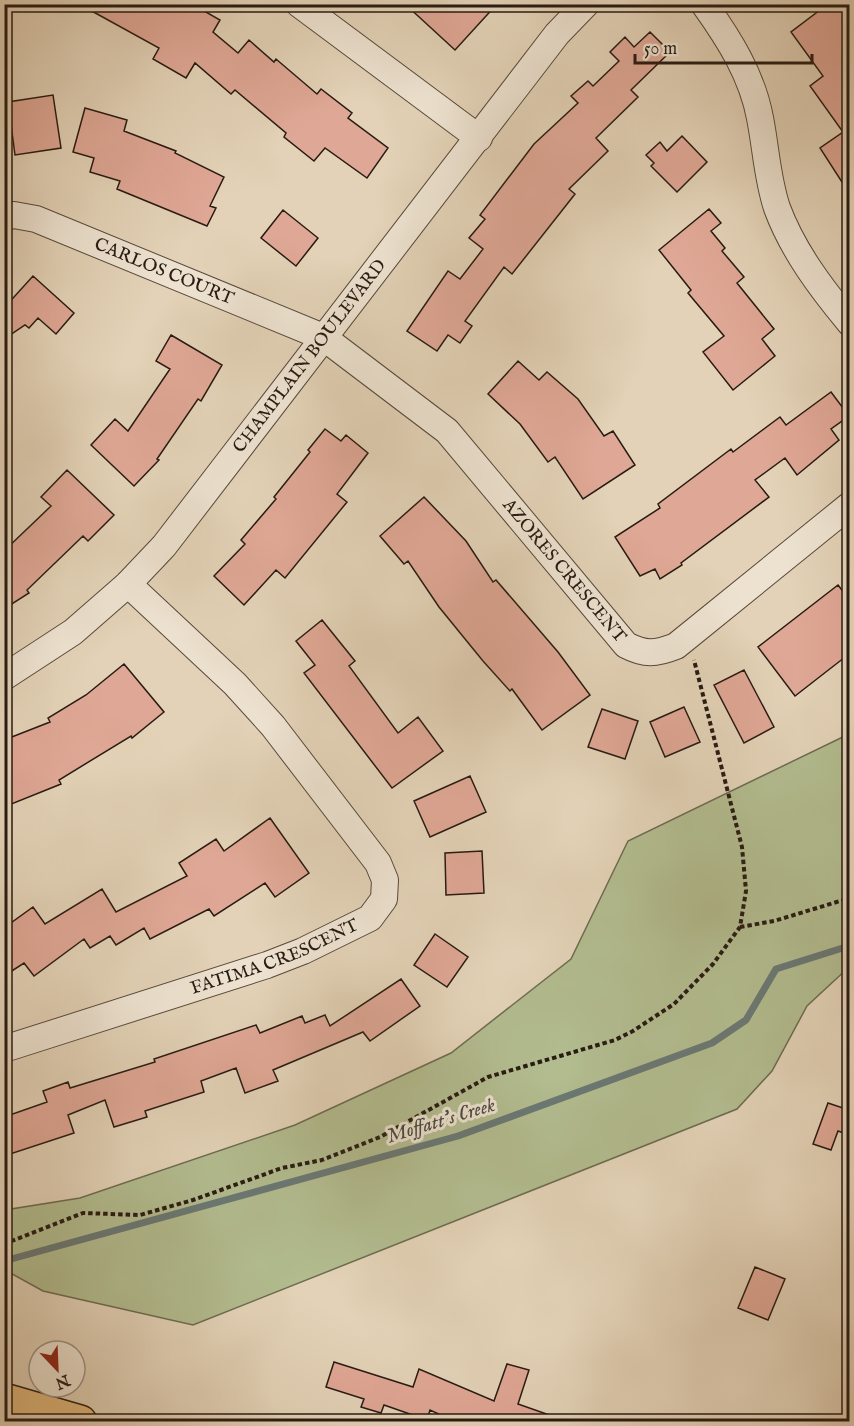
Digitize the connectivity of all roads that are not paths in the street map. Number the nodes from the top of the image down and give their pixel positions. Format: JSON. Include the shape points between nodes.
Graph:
{"nodes":[{"id":1,"x":299,"y":4,"type":"edge"},
{"id":2,"x":586,"y":4,"type":"edge"},
{"id":3,"x":704,"y":4,"type":"edge"},
{"id":4,"x":479,"y":138,"type":"junction"},
{"id":5,"x":4,"y":217,"type":"edge"},
{"id":6,"x":849,"y":323,"type":"edge"},
{"id":7,"x":323,"y":337,"type":"junction"},
{"id":8,"x":849,"y":505,"type":"edge"},
{"id":9,"x":128,"y":584,"type":"junction"},
{"id":10,"x":4,"y":677,"type":"edge"},
{"id":11,"x":4,"y":1050,"type":"edge"},
{"id":12,"x":4,"y":1400,"type":"edge"},
{"id":13,"x":80,"y":1422,"type":"edge"}],
"edges":[{"from":1,"to":4,"type":"street"},
{"from":2,"to":4,"type":"street","name":"CHAMPLAIN BOULEVARD","via":[[557,34]]},
{"from":3,"to":6,"type":"street","via":[[746,70],[760,117],[774,197],[793,244]]},
{"from":4,"to":7,"type":"street","name":"CHAMPLAIN BOULEVARD"},
{"from":5,"to":7,"type":"street","name":"CARLOS COURT","via":[[14,215],[44,223]]},
{"from":7,"to":8,"type":"street","name":"AZORES CRESCENT","via":[[447,431],[626,645],[640,653],[658,653],[675,646]]},
{"from":7,"to":9,"type":"street","name":"CHAMPLAIN BOULEVARD","via":[[164,546]]},
{"from":9,"to":10,"type":"street","name":"CHAMPLAIN BOULEVARD","via":[[73,632]]},
{"from":9,"to":11,"type":"street","name":"FATIMA CRESCENT","via":[[235,684],[273,726],[378,863],[385,880],[384,899],[370,918],[303,951]]},
{"from":12,"to":13,"type":"main road"}]}
